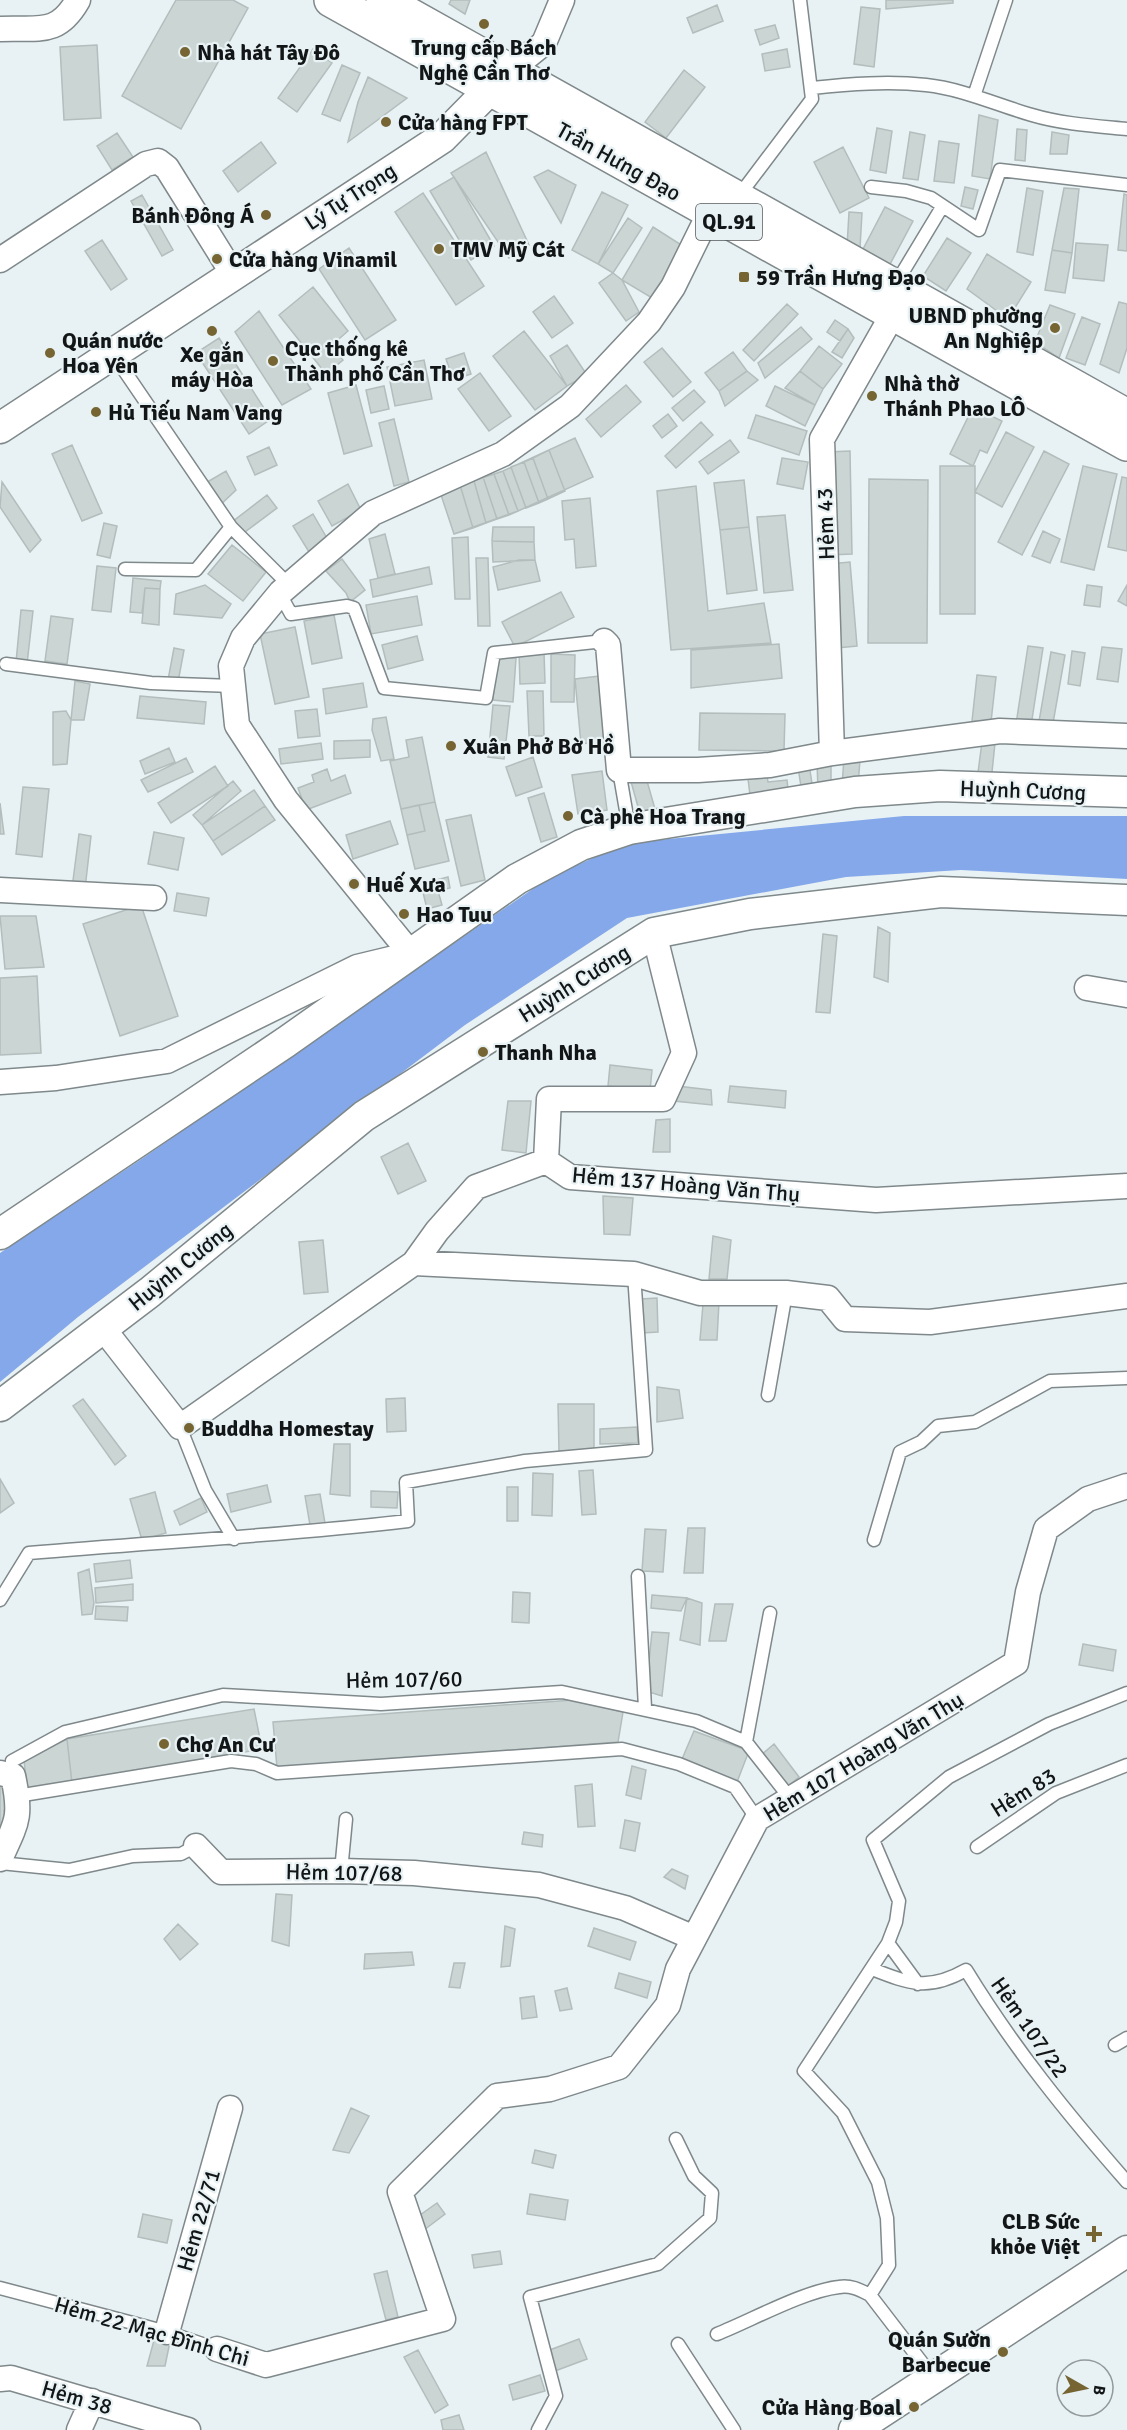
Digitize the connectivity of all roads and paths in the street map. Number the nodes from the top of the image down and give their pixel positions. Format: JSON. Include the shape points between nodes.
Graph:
{"nodes":[{"id":1,"x":78,"y":0,"type":"edge"},
{"id":2,"x":331,"y":0,"type":"edge"},
{"id":3,"x":382,"y":0,"type":"edge"},
{"id":4,"x":562,"y":0,"type":"edge"},
{"id":5,"x":800,"y":0,"type":"edge"},
{"id":6,"x":1006,"y":0,"type":"edge"},
{"id":7,"x":0,"y":29,"type":"edge"},
{"id":8,"x":499,"y":80,"type":"junction"},
{"id":9,"x":812,"y":88,"type":"junction"},
{"id":10,"x":974,"y":96,"type":"junction"},
{"id":11,"x":1127,"y":129,"type":"edge"},
{"id":12,"x":1127,"y":185,"type":"edge"},
{"id":13,"x":871,"y":187,"type":"dead end"},
{"id":14,"x":724,"y":205,"type":"junction"},
{"id":15,"x":942,"y":207,"type":"junction"},
{"id":16,"x":0,"y":260,"type":"edge"},
{"id":17,"x":233,"y":274,"type":"junction"},
{"id":18,"x":894,"y":300,"type":"junction"},
{"id":19,"x":113,"y":354,"type":"junction"},
{"id":20,"x":1127,"y":416,"type":"edge"},
{"id":21,"x":0,"y":428,"type":"edge"},
{"id":22,"x":1127,"y":444,"type":"edge"},
{"id":23,"x":231,"y":527,"type":"junction"},
{"id":24,"x":125,"y":569,"type":"dead end"},
{"id":25,"x":285,"y":590,"type":"junction"},
{"id":26,"x":604,"y":641,"type":"joint"},
{"id":27,"x":6,"y":664,"type":"dead end"},
{"id":28,"x":232,"y":686,"type":"junction"},
{"id":29,"x":1127,"y":736,"type":"edge"},
{"id":30,"x":832,"y":753,"type":"junction"},
{"id":31,"x":619,"y":770,"type":"junction"},
{"id":32,"x":1127,"y":792,"type":"edge"},
{"id":33,"x":629,"y":829,"type":"junction"},
{"id":34,"x":0,"y":890,"type":"edge"},
{"id":35,"x":154,"y":898,"type":"dead end"},
{"id":36,"x":1127,"y":900,"type":"edge"},
{"id":37,"x":654,"y":933,"type":"junction"},
{"id":38,"x":411,"y":954,"type":"junction"},
{"id":39,"x":1087,"y":988,"type":"dead end"},
{"id":40,"x":1127,"y":995,"type":"edge"},
{"id":41,"x":0,"y":1082,"type":"edge"},
{"id":42,"x":546,"y":1161,"type":"junction"},
{"id":43,"x":1127,"y":1186,"type":"edge"},
{"id":44,"x":45,"y":1203,"type":"junction"},
{"id":45,"x":0,"y":1208,"type":"edge"},
{"id":46,"x":0,"y":1234,"type":"edge"},
{"id":47,"x":414,"y":1263,"type":"junction"},
{"id":48,"x":634,"y":1275,"type":"junction"},
{"id":49,"x":786,"y":1293,"type":"junction"},
{"id":50,"x":1127,"y":1296,"type":"edge"},
{"id":51,"x":102,"y":1327,"type":"junction"},
{"id":52,"x":1127,"y":1378,"type":"edge"},
{"id":53,"x":768,"y":1395,"type":"dead end"},
{"id":54,"x":0,"y":1406,"type":"edge"},
{"id":55,"x":180,"y":1427,"type":"junction"},
{"id":56,"x":1127,"y":1486,"type":"edge"},
{"id":57,"x":234,"y":1539,"type":"junction"},
{"id":58,"x":874,"y":1540,"type":"dead end"},
{"id":59,"x":638,"y":1576,"type":"dead end"},
{"id":60,"x":0,"y":1600,"type":"edge"},
{"id":61,"x":770,"y":1613,"type":"dead end"},
{"id":62,"x":1127,"y":1693,"type":"edge"},
{"id":63,"x":645,"y":1708,"type":"junction"},
{"id":64,"x":746,"y":1742,"type":"junction"},
{"id":65,"x":1127,"y":1765,"type":"edge"},
{"id":66,"x":10,"y":1782,"type":"edge"},
{"id":67,"x":790,"y":1798,"type":"junction"},
{"id":68,"x":346,"y":1819,"type":"dead end"},
{"id":69,"x":757,"y":1819,"type":"junction"},
{"id":70,"x":196,"y":1846,"type":"joint"},
{"id":71,"x":977,"y":1847,"type":"dead end"},
{"id":72,"x":0,"y":1861,"type":"edge"},
{"id":73,"x":341,"y":1871,"type":"junction"},
{"id":74,"x":694,"y":1938,"type":"junction"},
{"id":75,"x":888,"y":1943,"type":"junction"},
{"id":76,"x":872,"y":1969,"type":"junction"},
{"id":77,"x":918,"y":1984,"type":"junction"},
{"id":78,"x":1127,"y":2038,"type":"edge"},
{"id":79,"x":1115,"y":2045,"type":"dead end"},
{"id":80,"x":230,"y":2108,"type":"dead end"},
{"id":81,"x":676,"y":2139,"type":"dead end"},
{"id":82,"x":1127,"y":2182,"type":"edge"},
{"id":83,"x":1127,"y":2251,"type":"edge"},
{"id":84,"x":0,"y":2288,"type":"edge"},
{"id":85,"x":870,"y":2295,"type":"junction"},
{"id":86,"x":443,"y":2319,"type":"joint"},
{"id":87,"x":167,"y":2332,"type":"junction"},
{"id":88,"x":717,"y":2334,"type":"dead end"},
{"id":89,"x":678,"y":2344,"type":"dead end"},
{"id":90,"x":217,"y":2349,"type":"joint"},
{"id":91,"x":934,"y":2378,"type":"junction"},
{"id":92,"x":0,"y":2379,"type":"edge"},
{"id":93,"x":92,"y":2401,"type":"junction"},
{"id":94,"x":79,"y":2430,"type":"edge"},
{"id":95,"x":188,"y":2430,"type":"edge"},
{"id":96,"x":538,"y":2430,"type":"edge"},
{"id":97,"x":734,"y":2430,"type":"edge"},
{"id":98,"x":854,"y":2430,"type":"edge"}],
"edges":[{"from":1,"to":7,"type":"street","via":[[67,18],[52,27]]},
{"from":2,"to":8,"type":"highway","name":"Trần Hưng Đạo","number":"QL.91"},
{"from":3,"to":8,"type":"highway","name":"Trần Hưng Đạo","number":"QL.91"},
{"from":4,"to":8,"type":"street","via":[[544,43]]},
{"from":5,"to":9,"type":"lane"},
{"from":6,"to":10,"type":"lane"},
{"from":8,"to":14,"type":"highway","name":"Trần Hưng Đạo","number":"QL.91"},
{"from":8,"to":17,"type":"street","name":"Lý Tự Trọng","via":[[442,138]]},
{"from":9,"to":10,"type":"lane","via":[[862,83],[927,85]]},
{"from":9,"to":14,"type":"lane","via":[[812,99],[805,111]]},
{"from":10,"to":11,"type":"lane","via":[[1033,116]]},
{"from":12,"to":15,"type":"lane","via":[[1000,170],[979,230]]},
{"from":13,"to":15,"type":"lane","via":[[931,198]]},
{"from":14,"to":18,"type":"highway","name":"Trần Hưng Đạo","number":"QL.91"},
{"from":14,"to":25,"type":"street","via":[[649,322],[570,406],[503,454],[374,513]]},
{"from":15,"to":18,"type":"lane"},
{"from":16,"to":17,"type":"street","via":[[146,164],[158,161],[167,168]]},
{"from":17,"to":19,"type":"street","name":"Lý Tự Trọng"},
{"from":18,"to":20,"type":"highway","name":"Trần Hưng Đạo","number":"QL.91"},
{"from":18,"to":22,"type":"highway","name":"Trần Hưng Đạo","number":"QL.91"},
{"from":18,"to":30,"type":"street","name":"Hẻm 43","via":[[822,440]]},
{"from":19,"to":21,"type":"street","name":"Lý Tự Trọng"},
{"from":19,"to":23,"type":"lane"},
{"from":23,"to":24,"type":"lane","via":[[196,570]]},
{"from":23,"to":25,"type":"lane"},
{"from":25,"to":26,"type":"lane","via":[[291,614],[354,608],[384,688],[486,698],[494,652]]},
{"from":25,"to":28,"type":"street","via":[[243,638],[231,666]]},
{"from":26,"to":31,"type":"street","via":[[608,645]]},
{"from":27,"to":28,"type":"lane","via":[[152,683]]},
{"from":28,"to":38,"type":"street","via":[[237,725],[286,800]]},
{"from":29,"to":30,"type":"street","via":[[1000,731]]},
{"from":30,"to":31,"type":"street","via":[[770,765]]},
{"from":31,"to":33,"type":"lane"},
{"from":32,"to":33,"type":"street","name":"Huỳnh Cương","via":[[940,786],[855,792]]},
{"from":33,"to":38,"type":"street","name":"Huỳnh Cương","via":[[581,844],[517,879]]},
{"from":34,"to":35,"type":"street"},
{"from":36,"to":37,"type":"street","name":"Huỳnh Cương","via":[[941,892],[750,914]]},
{"from":37,"to":42,"type":"street","via":[[684,1053],[663,1099],[549,1099]]},
{"from":37,"to":51,"type":"street","name":"Huỳnh Cương","via":[[364,1116],[150,1293]]},
{"from":38,"to":41,"type":"street","via":[[357,967],[167,1061],[56,1078]]},
{"from":38,"to":44,"type":"street","name":"Huỳnh Cương"},
{"from":39,"to":40,"type":"street"},
{"from":42,"to":43,"type":"street","name":"Hẻm 137 Hoàng Văn Thụ","via":[[570,1178],[876,1200]]},
{"from":42,"to":47,"type":"street","name":"Hẻm 137 Hoàng Văn Thụ","via":[[476,1187]]},
{"from":44,"to":45,"type":"street"},
{"from":44,"to":46,"type":"street","name":"Huỳnh Cương"},
{"from":47,"to":48,"type":"street"},
{"from":47,"to":55,"type":"street","name":"Hẻm 137 Hoàng Văn Thụ"},
{"from":48,"to":49,"type":"street","via":[[700,1293]]},
{"from":48,"to":57,"type":"lane","via":[[646,1450],[525,1461],[406,1482],[408,1521]]},
{"from":49,"to":50,"type":"street","via":[[828,1298],[845,1319],[930,1322]]},
{"from":49,"to":53,"type":"lane"},
{"from":51,"to":54,"type":"street","name":"Huỳnh Cương"},
{"from":51,"to":55,"type":"street"},
{"from":52,"to":58,"type":"lane","via":[[1050,1381],[975,1422],[938,1426],[921,1442],[900,1452]]},
{"from":55,"to":57,"type":"lane","via":[[205,1490]]},
{"from":56,"to":67,"type":"street","name":"Hẻm 107 Hoàng Văn Thụ","via":[[1089,1499],[1046,1529],[1028,1592],[1016,1663]]},
{"from":57,"to":60,"type":"lane","via":[[29,1553]]},
{"from":59,"to":63,"type":"lane"},
{"from":61,"to":64,"type":"lane"},
{"from":62,"to":75,"type":"lane","via":[[1049,1724],[949,1777],[873,1840],[899,1901]]},
{"from":63,"to":64,"type":"lane","name":"Hẻm 107/60","via":[[696,1721]]},
{"from":63,"to":66,"type":"lane","name":"Hẻm 107/60","via":[[562,1692],[381,1704],[223,1695],[66,1732],[12,1761]]},
{"from":64,"to":67,"type":"lane","name":"Hẻm 107/60"},
{"from":65,"to":71,"type":"lane","name":"Hẻm 83","via":[[1056,1793]]},
{"from":66,"to":69,"type":"lane","via":[[231,1761],[256,1764],[277,1773],[622,1749],[679,1764],[735,1787]]},
{"from":66,"to":72,"type":"street","via":[[20,1808]]},
{"from":67,"to":69,"type":"street","name":"Hẻm 107 Hoàng Văn Thụ"},
{"from":68,"to":73,"type":"lane"},
{"from":69,"to":74,"type":"street","name":"Hẻm 107 Hoàng Văn Thụ"},
{"from":70,"to":72,"type":"lane","name":"Hẻm 107/68","via":[[181,1854],[132,1856],[69,1870]]},
{"from":70,"to":73,"type":"street","name":"Hẻm 107/68","via":[[221,1872]]},
{"from":73,"to":74,"type":"street","name":"Hẻm 107/68","via":[[414,1873],[539,1885],[625,1908]]},
{"from":74,"to":86,"type":"street","name":"Hẻm 107 Hoàng Văn Thụ","via":[[678,1969],[668,2005],[619,2067],[550,2089],[497,2096],[400,2192]]},
{"from":75,"to":76,"type":"lane"},
{"from":75,"to":77,"type":"lane"},
{"from":76,"to":77,"type":"lane","name":"Hẻm 107/22"},
{"from":76,"to":85,"type":"lane","via":[[804,2071],[843,2113],[878,2182],[886,2218],[889,2265]]},
{"from":77,"to":82,"type":"lane","name":"Hẻm 107/22","via":[[947,1981],[966,1970],[1061,2107]]},
{"from":78,"to":79,"type":"lane"},
{"from":80,"to":87,"type":"street","name":"Hẻm 22/71"},
{"from":81,"to":96,"type":"lane","via":[[694,2176],[712,2193],[710,2218],[658,2264],[530,2297],[556,2396]]},
{"from":83,"to":91,"type":"street"},
{"from":84,"to":87,"type":"lane","name":"Hẻm 22 Mạc Đĩnh Chi"},
{"from":85,"to":88,"type":"lane","via":[[841,2286],[820,2291]]},
{"from":85,"to":91,"type":"lane"},
{"from":86,"to":90,"type":"street","name":"Hẻm 22 Mạc Đĩnh Chi","via":[[266,2365]]},
{"from":87,"to":90,"type":"lane","name":"Hẻm 22 Mạc Đĩnh Chi"},
{"from":89,"to":97,"type":"lane"},
{"from":91,"to":98,"type":"street"},
{"from":92,"to":93,"type":"street","name":"Hẻm 38","via":[[11,2378]]},
{"from":93,"to":94,"type":"street"},
{"from":93,"to":95,"type":"street","name":"Hẻm 38"}]}
